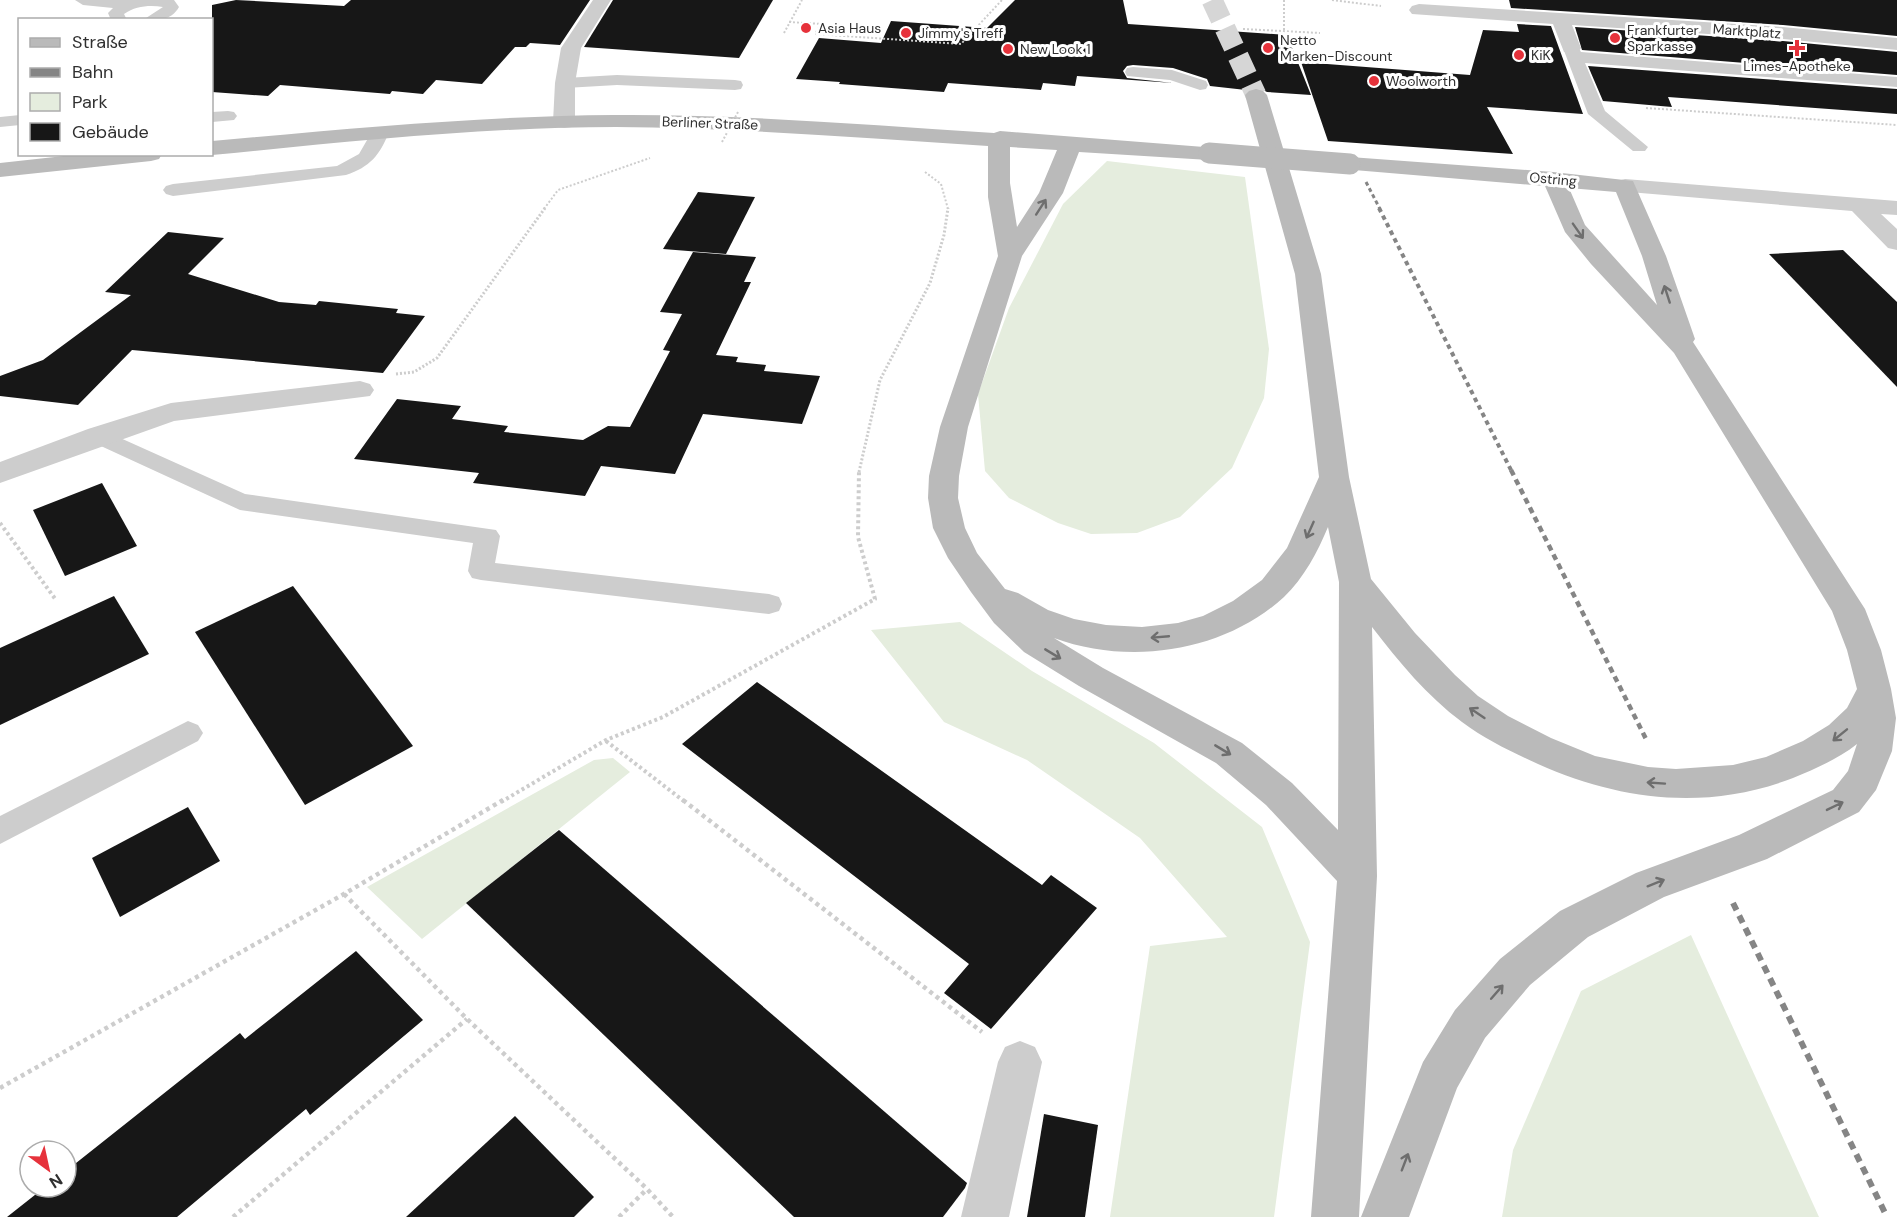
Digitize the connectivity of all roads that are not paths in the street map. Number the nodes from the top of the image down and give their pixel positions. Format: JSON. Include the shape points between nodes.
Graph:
{"nodes":[{"id":1,"x":83,"y":0,"type":"edge"},
{"id":2,"x":602,"y":0,"type":"edge"},
{"id":3,"x":173,"y":2,"type":"edge"},
{"id":4,"x":1419,"y":10,"type":"road end"},
{"id":5,"x":123,"y":13,"type":"edge"},
{"id":6,"x":155,"y":18,"type":"edge"},
{"id":7,"x":1560,"y":18,"type":"junction"},
{"id":8,"x":1897,"y":44,"type":"edge"},
{"id":9,"x":1573,"y":52,"type":"junction"},
{"id":10,"x":1133,"y":72,"type":"dead end"},
{"id":11,"x":1897,"y":82,"type":"edge"},
{"id":12,"x":565,"y":83,"type":"junction"},
{"id":13,"x":735,"y":85,"type":"dead end"},
{"id":14,"x":1200,"y":85,"type":"dead end"},
{"id":15,"x":1256,"y":95,"type":"tunnel mouth"},
{"id":16,"x":18,"y":120,"type":"edge"},
{"id":17,"x":0,"y":122,"type":"edge"},
{"id":18,"x":564,"y":122,"type":"junction"},
{"id":19,"x":380,"y":132,"type":"junction"},
{"id":20,"x":1000,"y":138,"type":"junction"},
{"id":21,"x":1071,"y":143,"type":"junction"},
{"id":22,"x":1639,"y":147,"type":"dead end"},
{"id":23,"x":213,"y":148,"type":"edge"},
{"id":24,"x":1209,"y":153,"type":"joint"},
{"id":25,"x":116,"y":156,"type":"edge"},
{"id":26,"x":30,"y":161,"type":"edge"},
{"id":27,"x":0,"y":170,"type":"edge"},
{"id":28,"x":1553,"y":179,"type":"junction"},
{"id":29,"x":1625,"y":186,"type":"junction"},
{"id":30,"x":173,"y":190,"type":"dead end"},
{"id":31,"x":1860,"y":206,"type":"junction"},
{"id":32,"x":1897,"y":208,"type":"edge"},
{"id":33,"x":1897,"y":243,"type":"edge"},
{"id":34,"x":1010,"y":256,"type":"junction"},
{"id":35,"x":1685,"y":350,"type":"junction"},
{"id":36,"x":360,"y":390,"type":"dead end"},
{"id":37,"x":98,"y":436,"type":"junction"},
{"id":38,"x":0,"y":473,"type":"edge"},
{"id":39,"x":1334,"y":477,"type":"junction"},
{"id":40,"x":1355,"y":582,"type":"junction"},
{"id":41,"x":982,"y":584,"type":"junction"},
{"id":42,"x":769,"y":604,"type":"dead end"},
{"id":43,"x":1875,"y":689,"type":"junction"},
{"id":44,"x":188,"y":733,"type":"dead end"},
{"id":45,"x":0,"y":831,"type":"edge"},
{"id":46,"x":1357,"y":876,"type":"junction"},
{"id":47,"x":1020,"y":1062,"type":"road end"},
{"id":48,"x":985,"y":1217,"type":"edge"},
{"id":49,"x":1335,"y":1217,"type":"edge"},
{"id":50,"x":1385,"y":1217,"type":"edge"}],
"edges":[{"from":1,"to":5,"type":"lane","via":[[109,2]]},
{"from":2,"to":12,"type":"street","via":[[571,48]]},
{"from":3,"to":5,"type":"lane","via":[[154,1]]},
{"from":3,"to":6,"type":"lane","via":[[169,11]]},
{"from":4,"to":7,"type":"street","name":"Marktplatz"},
{"from":7,"to":8,"type":"street","name":"Marktplatz"},
{"from":7,"to":9,"type":"street"},
{"from":9,"to":11,"type":"lane"},
{"from":9,"to":22,"type":"lane","via":[[1597,114]]},
{"from":10,"to":14,"type":"lane","via":[[1172,75]]},
{"from":12,"to":13,"type":"lane","via":[[617,80]]},
{"from":12,"to":18,"type":"street"},
{"from":15,"to":39,"type":"main road","via":[[1308,274]]},
{"from":16,"to":17,"type":"lane"},
{"from":18,"to":19,"type":"main road","name":"Berliner Straße"},
{"from":18,"to":20,"type":"main road","name":"Berliner Straße","via":[[692,122]]},
{"from":19,"to":23,"type":"main road","name":"Berliner Straße"},
{"from":19,"to":30,"type":"lane","via":[[370,156],[339,171]]},
{"from":20,"to":21,"type":"main road","name":"Berliner Straße"},
{"from":20,"to":34,"type":"main road","via":[[999,188]]},
{"from":21,"to":24,"type":"main road","name":"Berliner Straße"},
{"from":34,"to":21,"type":"main road","one_way":true,"via":[[1051,193]]},
{"from":24,"to":28,"type":"main road","name":"Ostring","bridge":true},
{"from":25,"to":26,"type":"main road"},
{"from":26,"to":27,"type":"main road"},
{"from":28,"to":29,"type":"main road","name":"Ostring"},
{"from":28,"to":35,"type":"main road","one_way":true,"via":[[1574,227]]},
{"from":29,"to":31,"type":"street","name":"Ostring"},
{"from":35,"to":29,"type":"main road","one_way":true,"via":[[1654,256]]},
{"from":31,"to":32,"type":"street","name":"Ostring"},
{"from":31,"to":33,"type":"street"},
{"from":34,"to":41,"type":"main road","via":[[954,427],[944,476],[943,498],[949,528]]},
{"from":35,"to":43,"type":"main road","via":[[1848,609]]},
{"from":36,"to":37,"type":"street","via":[[171,412]]},
{"from":37,"to":38,"type":"street"},
{"from":37,"to":42,"type":"lane","via":[[240,502],[487,536],[482,571]]},
{"from":39,"to":40,"type":"main road"},
{"from":39,"to":41,"type":"main road","one_way":true,"via":[[1298,559],[1274,588],[1248,609],[1211,628],[1122,640],[1068,631],[1017,608]]},
{"from":43,"to":40,"type":"main road","one_way":true,"via":[[1859,719],[1828,745],[1787,766],[1736,781],[1683,785],[1630,781],[1574,765],[1521,740],[1457,699],[1412,654]]},
{"from":40,"to":46,"type":"main road"},
{"from":41,"to":46,"type":"main road","one_way":true,"via":[[1036,643],[1229,753],[1279,794]]},
{"from":50,"to":43,"type":"main road","one_way":true,"via":[[1439,1077],[1470,1024],[1515,972],[1574,924],[1650,885],[1753,847],[1846,801],[1863,779],[1874,751],[1878,718]]},
{"from":44,"to":45,"type":"lane"},
{"from":46,"to":49,"type":"main road"},
{"from":47,"to":48,"type":"street"}]}
